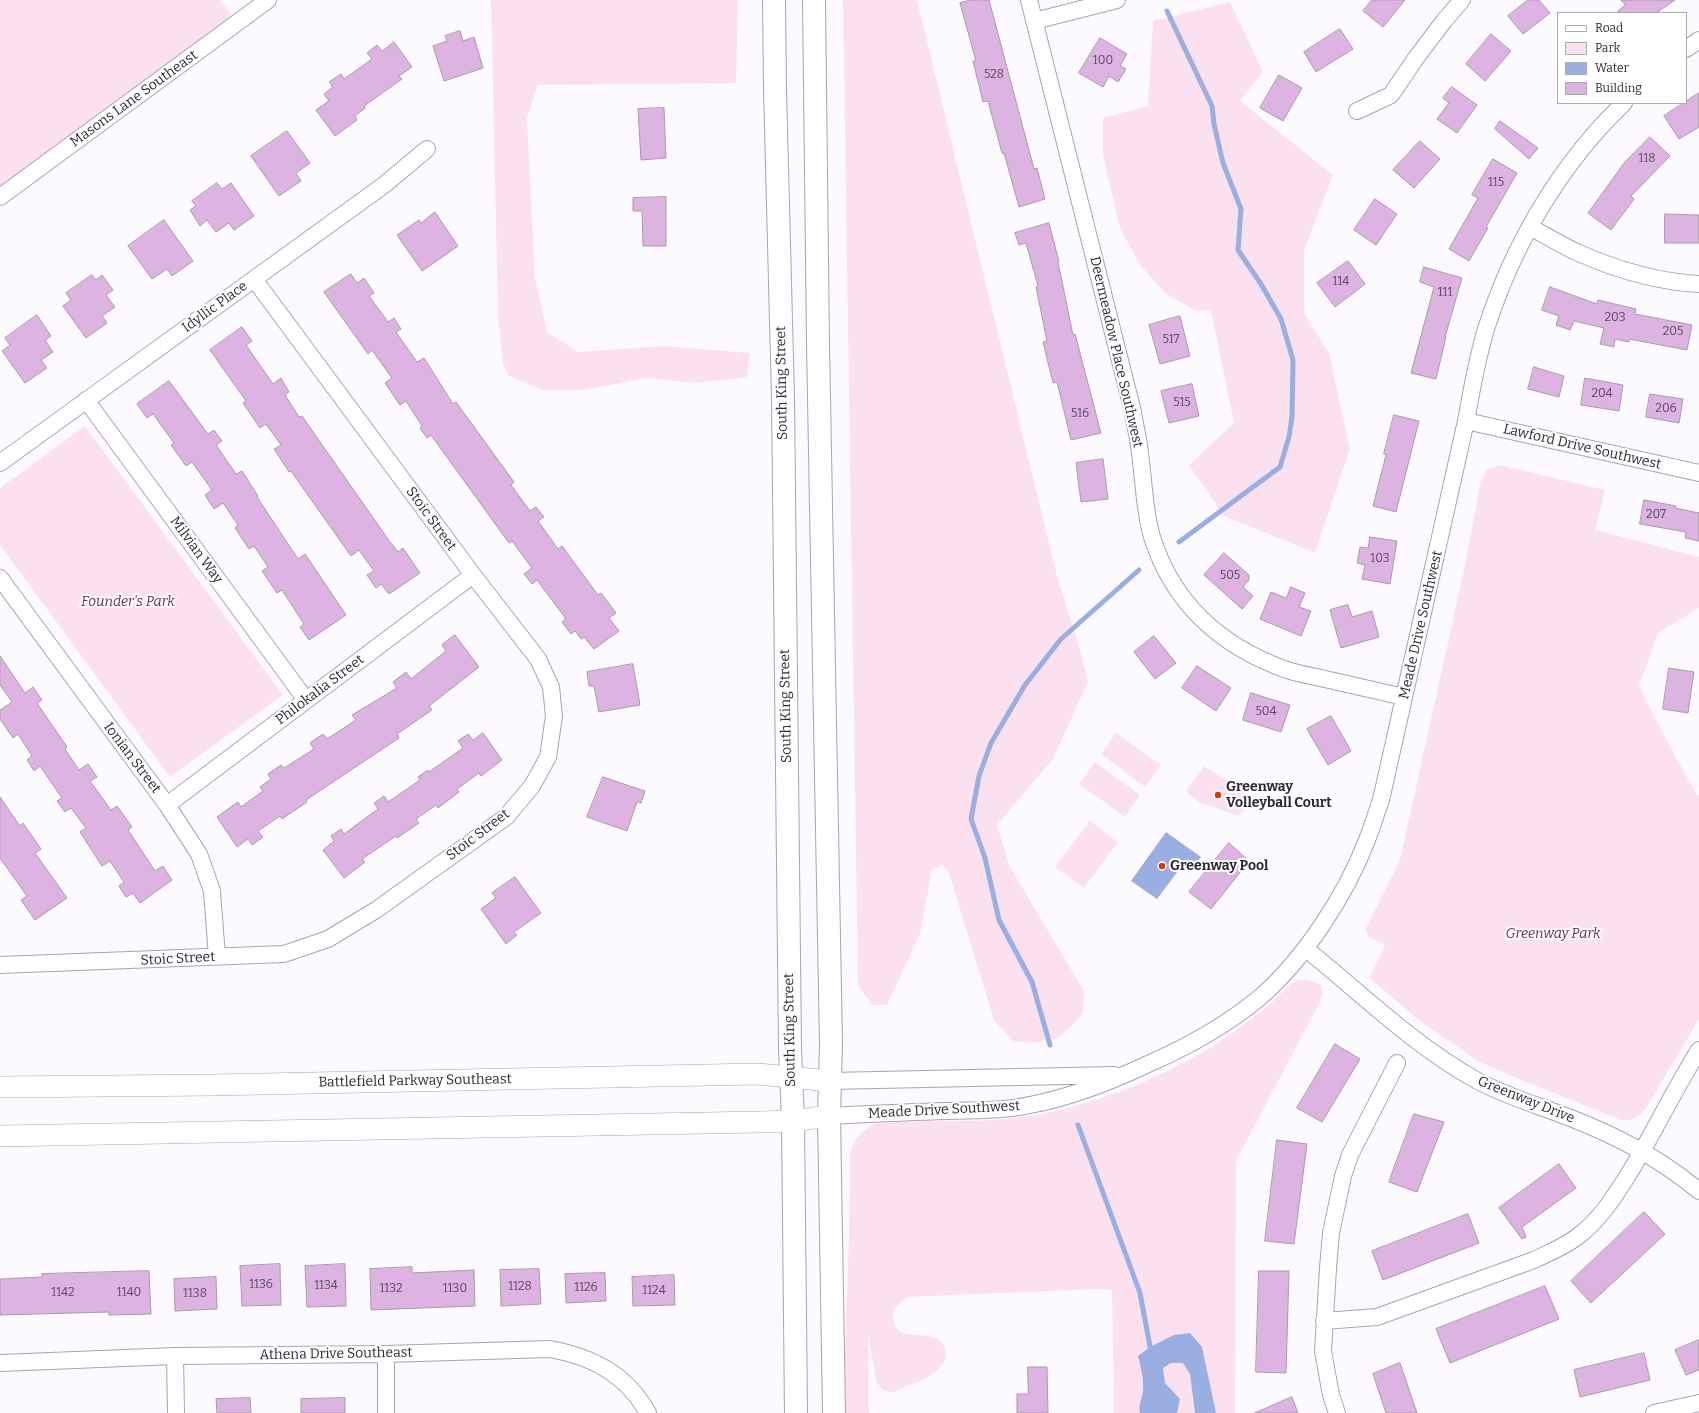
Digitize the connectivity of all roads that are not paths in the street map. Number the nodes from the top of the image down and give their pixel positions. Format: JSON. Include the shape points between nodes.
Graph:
{"nodes":[{"id":1,"x":268,"y":0,"type":"edge"},
{"id":2,"x":774,"y":0,"type":"edge"},
{"id":3,"x":814,"y":0,"type":"edge"},
{"id":4,"x":1030,"y":0,"type":"edge"},
{"id":5,"x":1118,"y":0,"type":"edge"},
{"id":6,"x":1462,"y":0,"type":"edge"},
{"id":7,"x":1034,"y":20,"type":"junction"},
{"id":8,"x":1699,"y":40,"type":"edge"},
{"id":9,"x":1687,"y":48,"type":"edge"},
{"id":10,"x":1623,"y":104,"type":"edge"},
{"id":11,"x":1357,"y":111,"type":"dead end"},
{"id":12,"x":427,"y":149,"type":"dead end"},
{"id":13,"x":0,"y":197,"type":"edge"},
{"id":14,"x":1530,"y":227,"type":"junction"},
{"id":15,"x":254,"y":279,"type":"junction"},
{"id":16,"x":1699,"y":284,"type":"edge"},
{"id":17,"x":86,"y":400,"type":"junction"},
{"id":18,"x":1466,"y":421,"type":"junction"},
{"id":19,"x":0,"y":463,"type":"edge"},
{"id":20,"x":1699,"y":473,"type":"edge"},
{"id":21,"x":473,"y":575,"type":"junction"},
{"id":22,"x":0,"y":578,"type":"edge"},
{"id":23,"x":1404,"y":697,"type":"junction"},
{"id":24,"x":306,"y":700,"type":"junction"},
{"id":25,"x":167,"y":805,"type":"junction"},
{"id":26,"x":1306,"y":949,"type":"junction"},
{"id":27,"x":217,"y":957,"type":"junction"},
{"id":28,"x":0,"y":965,"type":"edge"},
{"id":29,"x":1699,"y":1050,"type":"edge"},
{"id":30,"x":1398,"y":1063,"type":"dead end"},
{"id":31,"x":1125,"y":1075,"type":"junction"},
{"id":32,"x":791,"y":1078,"type":"junction"},
{"id":33,"x":830,"y":1081,"type":"junction"},
{"id":34,"x":0,"y":1087,"type":"edge"},
{"id":35,"x":829,"y":1116,"type":"junction"},
{"id":36,"x":793,"y":1121,"type":"junction"},
{"id":37,"x":0,"y":1136,"type":"edge"},
{"id":38,"x":1642,"y":1152,"type":"junction"},
{"id":39,"x":1699,"y":1191,"type":"edge"},
{"id":40,"x":1324,"y":1321,"type":"junction"},
{"id":41,"x":386,"y":1354,"type":"junction"},
{"id":42,"x":176,"y":1356,"type":"junction"},
{"id":43,"x":0,"y":1363,"type":"edge"},
{"id":44,"x":1699,"y":1403,"type":"edge"},
{"id":45,"x":176,"y":1413,"type":"edge"},
{"id":46,"x":386,"y":1413,"type":"edge"},
{"id":47,"x":648,"y":1413,"type":"edge"},
{"id":48,"x":796,"y":1413,"type":"edge"},
{"id":49,"x":834,"y":1413,"type":"edge"},
{"id":50,"x":1337,"y":1413,"type":"edge"},
{"id":51,"x":1654,"y":1413,"type":"edge"}],
"edges":[{"from":1,"to":13,"type":"street","name":"Masons Lane Southeast"},
{"from":2,"to":32,"type":"highway","name":"South King Street","via":[[783,398]]},
{"from":3,"to":33,"type":"highway"},
{"from":4,"to":7,"type":"street","name":"Deermeadow Place Southwest"},
{"from":5,"to":7,"type":"street"},
{"from":6,"to":11,"type":"street","via":[[1416,58],[1392,95]]},
{"from":7,"to":23,"type":"street","name":"Deermeadow Place Southwest","via":[[1133,412],[1147,514],[1164,568],[1183,598],[1207,624],[1237,648],[1288,670]]},
{"from":8,"to":9,"type":"street"},
{"from":10,"to":14,"type":"street","name":"Meade Drive Southwest","via":[[1583,148],[1554,187]]},
{"from":12,"to":15,"type":"street","name":"Idyllic Place","via":[[384,185]]},
{"from":14,"to":16,"type":"street","via":[[1580,254],[1617,268]]},
{"from":14,"to":18,"type":"street","name":"Meade Drive Southwest","via":[[1504,281],[1487,326]]},
{"from":15,"to":17,"type":"street","name":"Idyllic Place"},
{"from":15,"to":21,"type":"street","name":"Stoic Street"},
{"from":17,"to":19,"type":"street","name":"Idyllic Place"},
{"from":17,"to":24,"type":"street","name":"Milvian Way"},
{"from":18,"to":20,"type":"street","name":"Lawford Drive Southwest"},
{"from":18,"to":23,"type":"street","name":"Meade Drive Southwest"},
{"from":21,"to":24,"type":"street","name":"Philokalia Street"},
{"from":21,"to":27,"type":"street","name":"Stoic Street","via":[[538,659],[551,687],[554,716],[548,757],[532,786],[506,817],[376,910],[328,939],[284,954]]},
{"from":22,"to":25,"type":"street","name":"Ionian Street"},
{"from":23,"to":26,"type":"street","name":"Meade Drive Southwest","via":[[1380,800],[1367,841],[1352,873]]},
{"from":24,"to":25,"type":"street","name":"Philokalia Street"},
{"from":25,"to":27,"type":"street","name":"Ionian Street","via":[[199,854],[212,891]]},
{"from":26,"to":31,"type":"street","name":"Meade Drive Southwest","via":[[1259,998],[1227,1022],[1191,1043]]},
{"from":26,"to":38,"type":"street","name":"Greenway Drive","via":[[1446,1062],[1477,1080],[1606,1133]]},
{"from":27,"to":28,"type":"street","name":"Stoic Street"},
{"from":29,"to":38,"type":"street"},
{"from":30,"to":40,"type":"street","via":[[1350,1155],[1343,1176],[1331,1233]]},
{"from":31,"to":33,"type":"street","name":"Meade Drive Southwest"},
{"from":31,"to":35,"type":"street","name":"Meade Drive Southwest","via":[[1077,1093],[1005,1109]]},
{"from":32,"to":33,"type":"main road","name":"Battlefield Parkway Southeast"},
{"from":32,"to":34,"type":"main road","name":"Battlefield Parkway Southeast","via":[[758,1074]]},
{"from":32,"to":36,"type":"highway","name":"South King Street"},
{"from":33,"to":35,"type":"highway"},
{"from":35,"to":36,"type":"main road"},
{"from":35,"to":49,"type":"highway"},
{"from":36,"to":37,"type":"main road"},
{"from":36,"to":48,"type":"highway","name":"South King Street"},
{"from":38,"to":39,"type":"street","name":"Greenway Drive"},
{"from":38,"to":40,"type":"street","via":[[1611,1202],[1594,1222],[1577,1237],[1558,1248],[1534,1260],[1377,1318]]},
{"from":40,"to":50,"type":"street","via":[[1323,1351]]},
{"from":41,"to":42,"type":"street","name":"Athena Drive Southeast"},
{"from":41,"to":46,"type":"street"},
{"from":41,"to":47,"type":"street","name":"Athena Drive Southeast","via":[[530,1349],[574,1353],[614,1373],[634,1393]]},
{"from":42,"to":43,"type":"street","name":"Athena Drive Southeast"},
{"from":42,"to":45,"type":"street"},
{"from":44,"to":51,"type":"street"}]}
